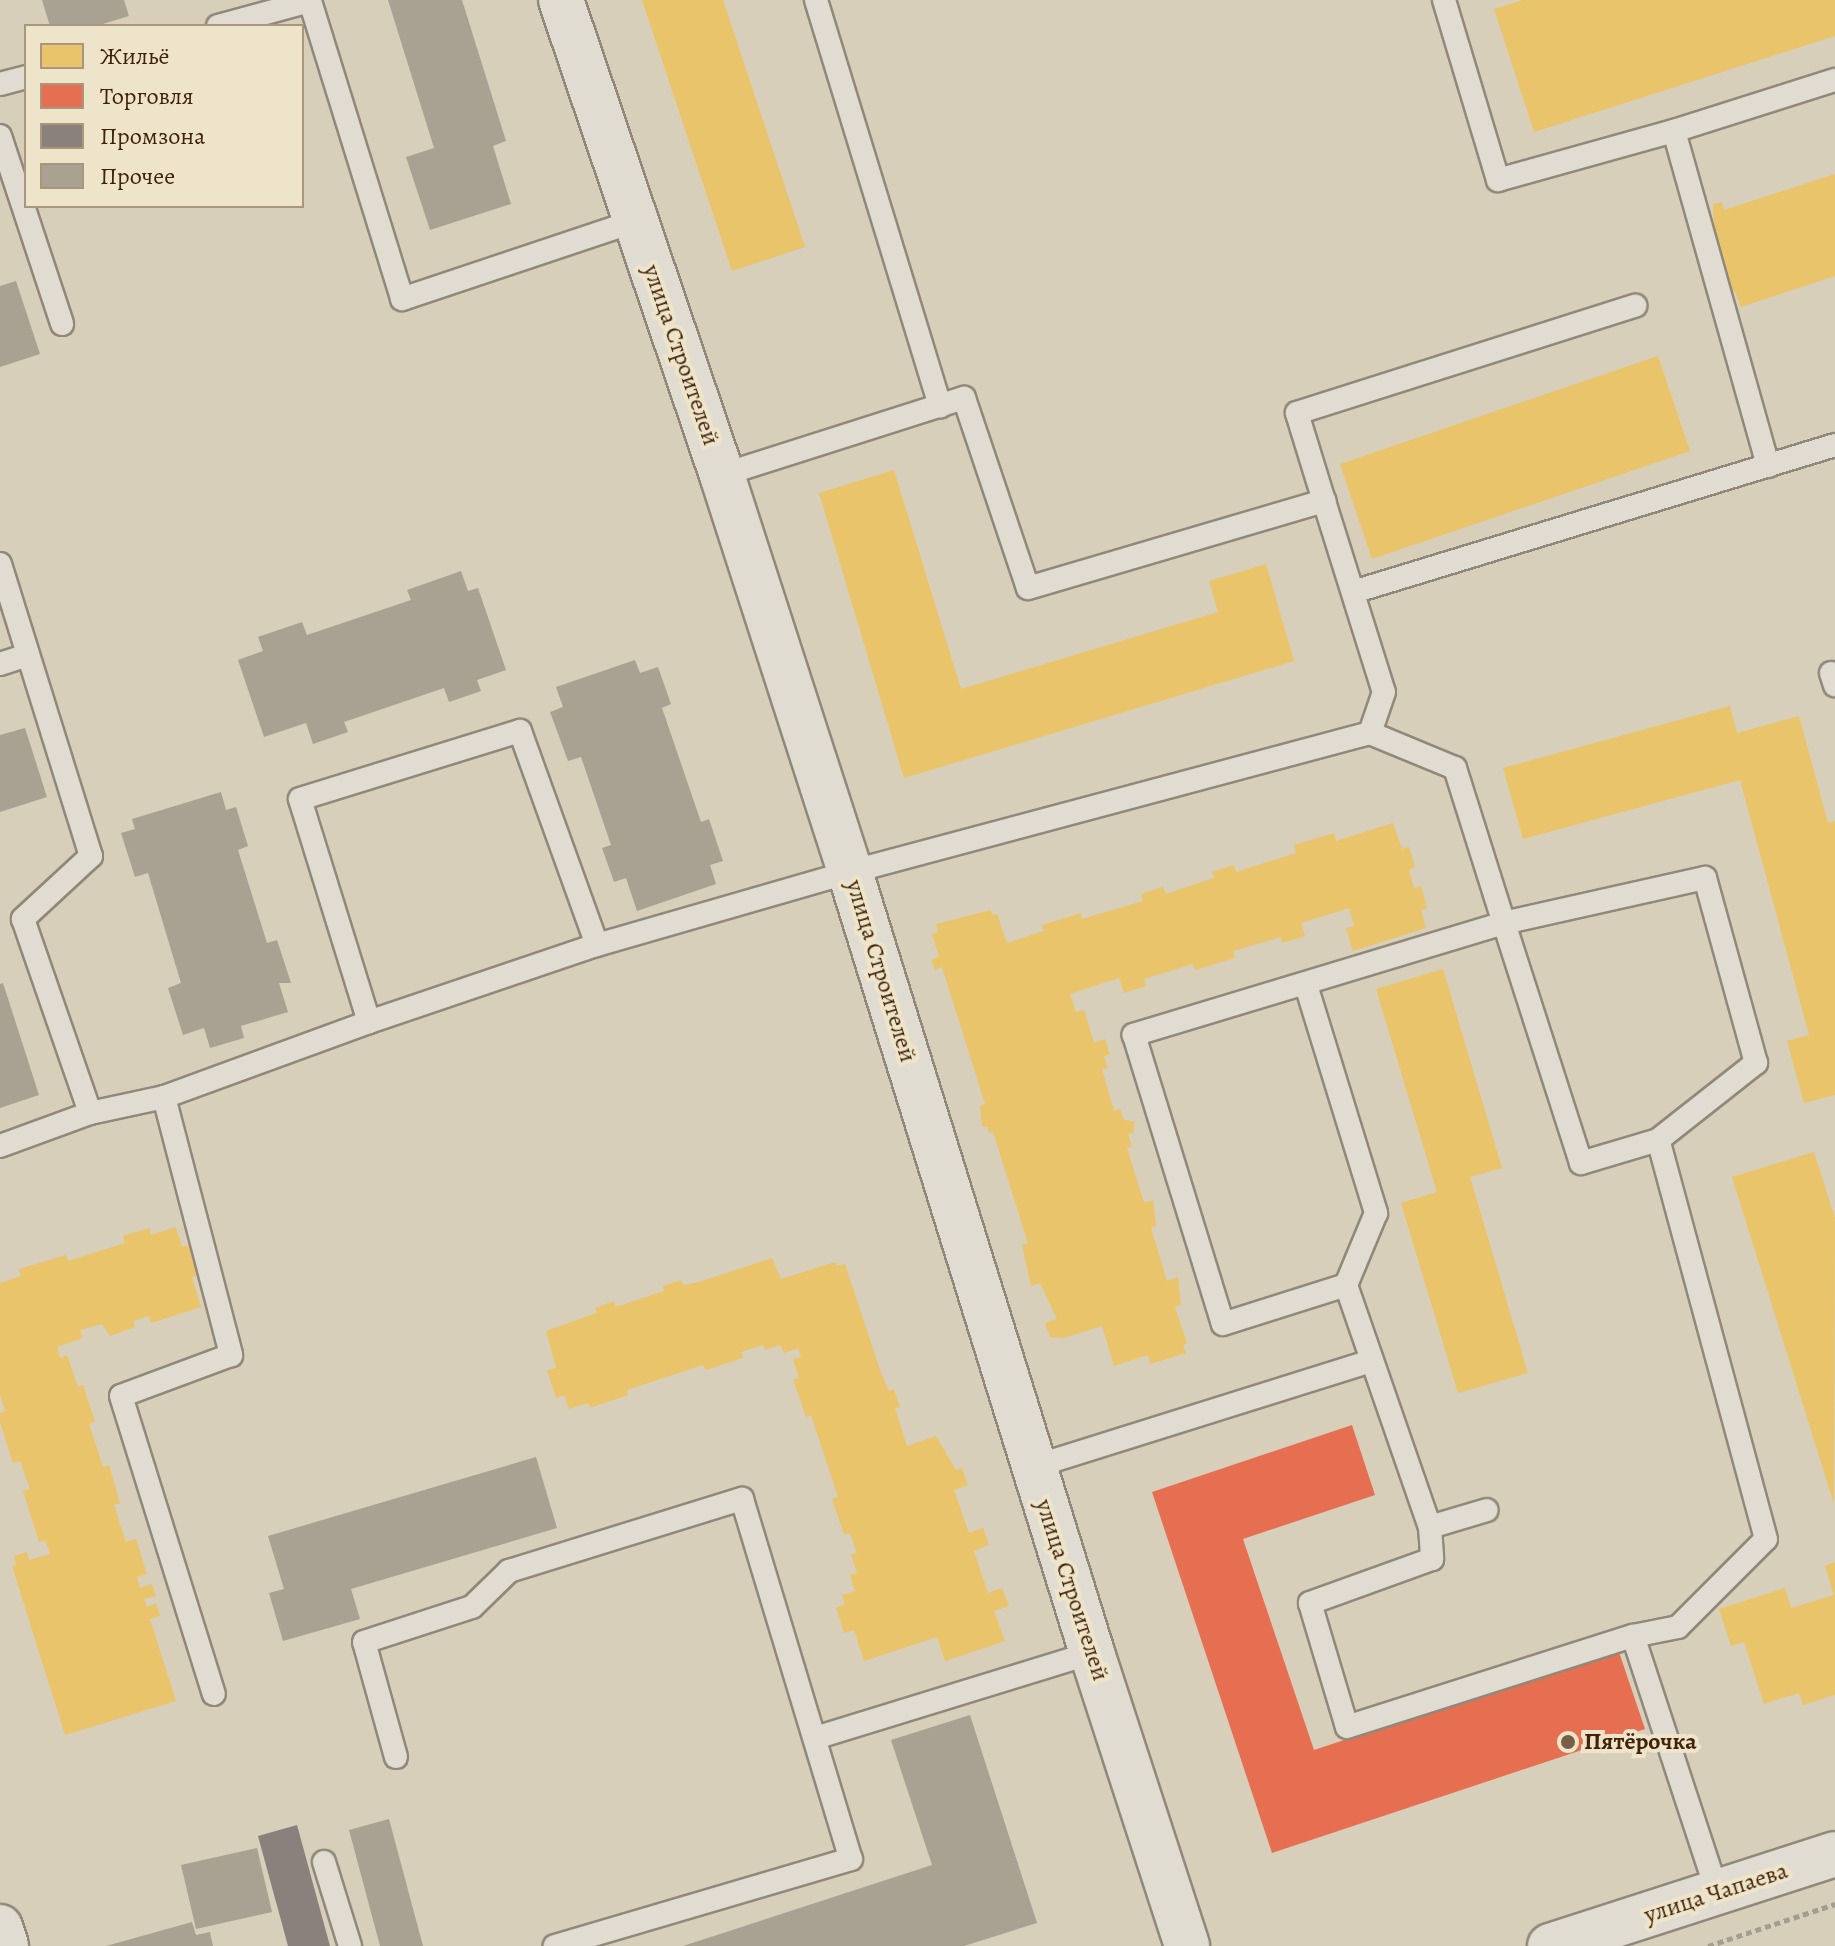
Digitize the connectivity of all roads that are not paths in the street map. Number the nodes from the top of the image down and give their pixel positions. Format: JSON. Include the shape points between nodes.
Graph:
{"nodes":[{"id":1,"x":561,"y":0,"type":"edge"},
{"id":2,"x":816,"y":0,"type":"edge"},
{"id":3,"x":1444,"y":0,"type":"edge"},
{"id":4,"x":225,"y":24,"type":"edge"},
{"id":5,"x":24,"y":78,"type":"edge"},
{"id":6,"x":1835,"y":80,"type":"edge"},
{"id":7,"x":0,"y":84,"type":"edge"},
{"id":8,"x":1674,"y":131,"type":"junction"},
{"id":9,"x":0,"y":136,"type":"edge"},
{"id":10,"x":635,"y":221,"type":"junction"},
{"id":11,"x":1635,"y":306,"type":"dead end"},
{"id":12,"x":62,"y":324,"type":"dead end"},
{"id":13,"x":940,"y":406,"type":"junction"},
{"id":14,"x":1835,"y":445,"type":"edge"},
{"id":15,"x":1768,"y":466,"type":"junction"},
{"id":16,"x":722,"y":475,"type":"junction"},
{"id":17,"x":1324,"y":501,"type":"junction"},
{"id":18,"x":0,"y":564,"type":"edge"},
{"id":19,"x":1353,"y":592,"type":"junction"},
{"id":20,"x":28,"y":655,"type":"junction"},
{"id":21,"x":0,"y":664,"type":"edge"},
{"id":22,"x":1370,"y":733,"type":"junction"},
{"id":23,"x":850,"y":872,"type":"junction"},
{"id":24,"x":1504,"y":923,"type":"junction"},
{"id":25,"x":597,"y":945,"type":"junction"},
{"id":26,"x":1306,"y":985,"type":"junction"},
{"id":27,"x":369,"y":1022,"type":"junction"},
{"id":28,"x":164,"y":1097,"type":"junction"},
{"id":29,"x":90,"y":1113,"type":"junction"},
{"id":30,"x":1658,"y":1140,"type":"junction"},
{"id":31,"x":0,"y":1146,"type":"edge"},
{"id":32,"x":1346,"y":1285,"type":"junction"},
{"id":33,"x":1372,"y":1361,"type":"junction"},
{"id":34,"x":1033,"y":1467,"type":"junction"},
{"id":35,"x":1487,"y":1510,"type":"dead end"},
{"id":36,"x":1430,"y":1527,"type":"junction"},
{"id":37,"x":1633,"y":1636,"type":"junction"},
{"id":38,"x":1092,"y":1653,"type":"junction"},
{"id":39,"x":214,"y":1694,"type":"dead end"},
{"id":40,"x":815,"y":1738,"type":"junction"},
{"id":41,"x":396,"y":1757,"type":"dead end"},
{"id":42,"x":1835,"y":1854,"type":"edge"},
{"id":43,"x":324,"y":1862,"type":"dead end"},
{"id":44,"x":1717,"y":1892,"type":"junction"},
{"id":45,"x":0,"y":1927,"type":"edge"},
{"id":46,"x":6,"y":1946,"type":"edge"},
{"id":47,"x":350,"y":1946,"type":"edge"},
{"id":48,"x":555,"y":1946,"type":"edge"},
{"id":49,"x":1187,"y":1946,"type":"edge"},
{"id":50,"x":1550,"y":1946,"type":"edge"}],
"edges":[{"from":1,"to":10,"type":"street","name":"улица Строителей"},
{"from":2,"to":13,"type":"lane"},
{"from":3,"to":8,"type":"lane","via":[[1498,180]]},
{"from":4,"to":10,"type":"lane","via":[[310,1],[402,299]]},
{"from":5,"to":7,"type":"lane"},
{"from":6,"to":8,"type":"lane"},
{"from":8,"to":15,"type":"lane"},
{"from":9,"to":12,"type":"lane"},
{"from":10,"to":16,"type":"street","name":"улица Строителей"},
{"from":11,"to":17,"type":"lane","via":[[1297,413]]},
{"from":13,"to":16,"type":"lane"},
{"from":13,"to":17,"type":"lane","via":[[964,398],[1028,588]]},
{"from":14,"to":15,"type":"lane"},
{"from":15,"to":19,"type":"lane"},
{"from":16,"to":23,"type":"street","name":"улица Строителей"},
{"from":17,"to":19,"type":"lane"},
{"from":18,"to":20,"type":"lane"},
{"from":19,"to":22,"type":"lane","via":[[1384,692]]},
{"from":20,"to":21,"type":"lane"},
{"from":20,"to":29,"type":"lane","via":[[91,856],[23,919]]},
{"from":22,"to":23,"type":"lane"},
{"from":22,"to":24,"type":"lane","via":[[1455,768]]},
{"from":23,"to":25,"type":"lane"},
{"from":23,"to":34,"type":"street","name":"улица Строителей"},
{"from":24,"to":26,"type":"lane"},
{"from":24,"to":30,"type":"lane","via":[[1581,1163]]},
{"from":24,"to":30,"type":"lane","via":[[1705,878],[1756,1063]]},
{"from":25,"to":27,"type":"lane"},
{"from":25,"to":27,"type":"lane","via":[[520,731],[300,799]]},
{"from":26,"to":32,"type":"lane","via":[[1376,1213]]},
{"from":26,"to":32,"type":"lane","via":[[1134,1035],[1223,1324]]},
{"from":27,"to":28,"type":"lane"},
{"from":28,"to":29,"type":"lane"},
{"from":28,"to":39,"type":"lane","via":[[231,1355],[121,1396]]},
{"from":29,"to":31,"type":"lane"},
{"from":30,"to":37,"type":"lane","via":[[1766,1539],[1678,1627]]},
{"from":32,"to":33,"type":"lane"},
{"from":33,"to":34,"type":"lane"},
{"from":33,"to":36,"type":"lane"},
{"from":34,"to":38,"type":"street","name":"улица Строителей"},
{"from":35,"to":36,"type":"lane"},
{"from":36,"to":37,"type":"lane","via":[[1432,1559],[1310,1603],[1347,1727]]},
{"from":37,"to":44,"type":"lane"},
{"from":38,"to":40,"type":"lane"},
{"from":38,"to":49,"type":"street","name":"улица Строителей"},
{"from":40,"to":41,"type":"lane","via":[[742,1499],[509,1571],[472,1607],[364,1642]]},
{"from":40,"to":48,"type":"lane","via":[[851,1859]]},
{"from":42,"to":44,"type":"street","name":"улица Чапаева"},
{"from":43,"to":47,"type":"lane"},
{"from":44,"to":50,"type":"street","name":"улица Чапаева"},
{"from":45,"to":46,"type":"street"}]}
